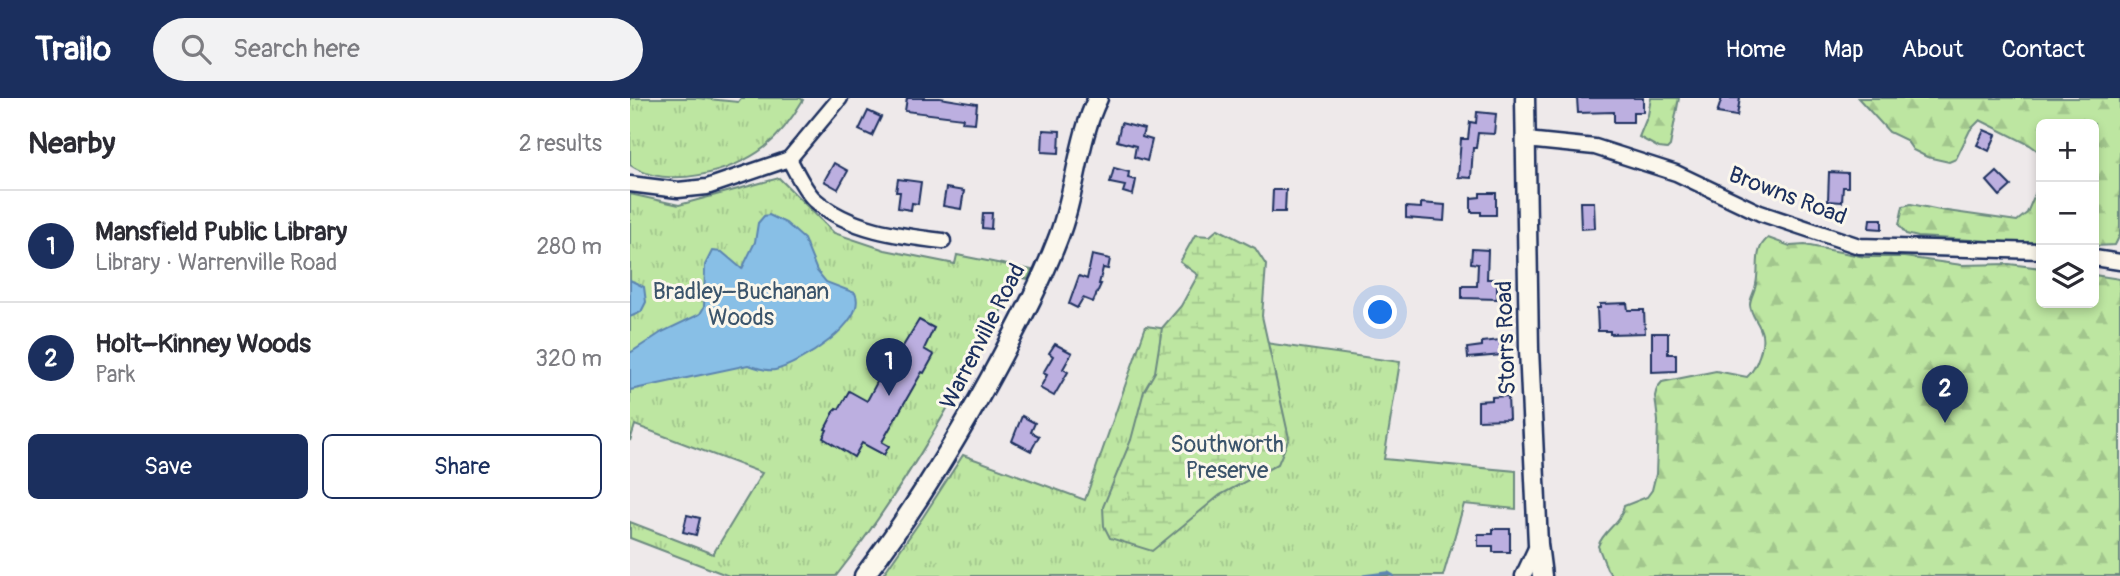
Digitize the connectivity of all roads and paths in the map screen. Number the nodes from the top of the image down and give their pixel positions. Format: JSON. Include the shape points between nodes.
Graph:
{"nodes":[{"id":1,"x":840,"y":98,"type":"edge"},
{"id":2,"x":1098,"y":98,"type":"edge"},
{"id":3,"x":1525,"y":98,"type":"edge"},
{"id":4,"x":1526,"y":140,"type":"junction"},
{"id":5,"x":789,"y":159,"type":"junction"},
{"id":6,"x":630,"y":184,"type":"edge"},
{"id":7,"x":943,"y":241,"type":"dead end"},
{"id":8,"x":2036,"y":251,"type":"edge"},
{"id":9,"x":2099,"y":259,"type":"edge"},
{"id":10,"x":2120,"y":262,"type":"edge"},
{"id":11,"x":1538,"y":544,"type":"junction"},
{"id":12,"x":864,"y":576,"type":"edge"},
{"id":13,"x":1523,"y":576,"type":"edge"},
{"id":14,"x":1542,"y":576,"type":"edge"}],
"edges":[{"from":1,"to":5,"type":"street"},
{"from":2,"to":12,"type":"main road","name":"Warrenville Road","via":[[1063,225],[1016,330],[929,484]]},
{"from":3,"to":4,"type":"main road","name":"Storrs Road"},
{"from":4,"to":8,"type":"street","name":"Browns Road","via":[[1595,147],[1676,173],[1760,213],[1859,246]]},
{"from":4,"to":11,"type":"main road","name":"Storrs Road"},
{"from":5,"to":6,"type":"street","via":[[707,187],[678,190]]},
{"from":5,"to":7,"type":"street","via":[[814,199],[850,221],[904,237]]},
{"from":9,"to":10,"type":"street"},
{"from":11,"to":13,"type":"street"},
{"from":11,"to":14,"type":"main road","name":"Storrs Road"}]}
